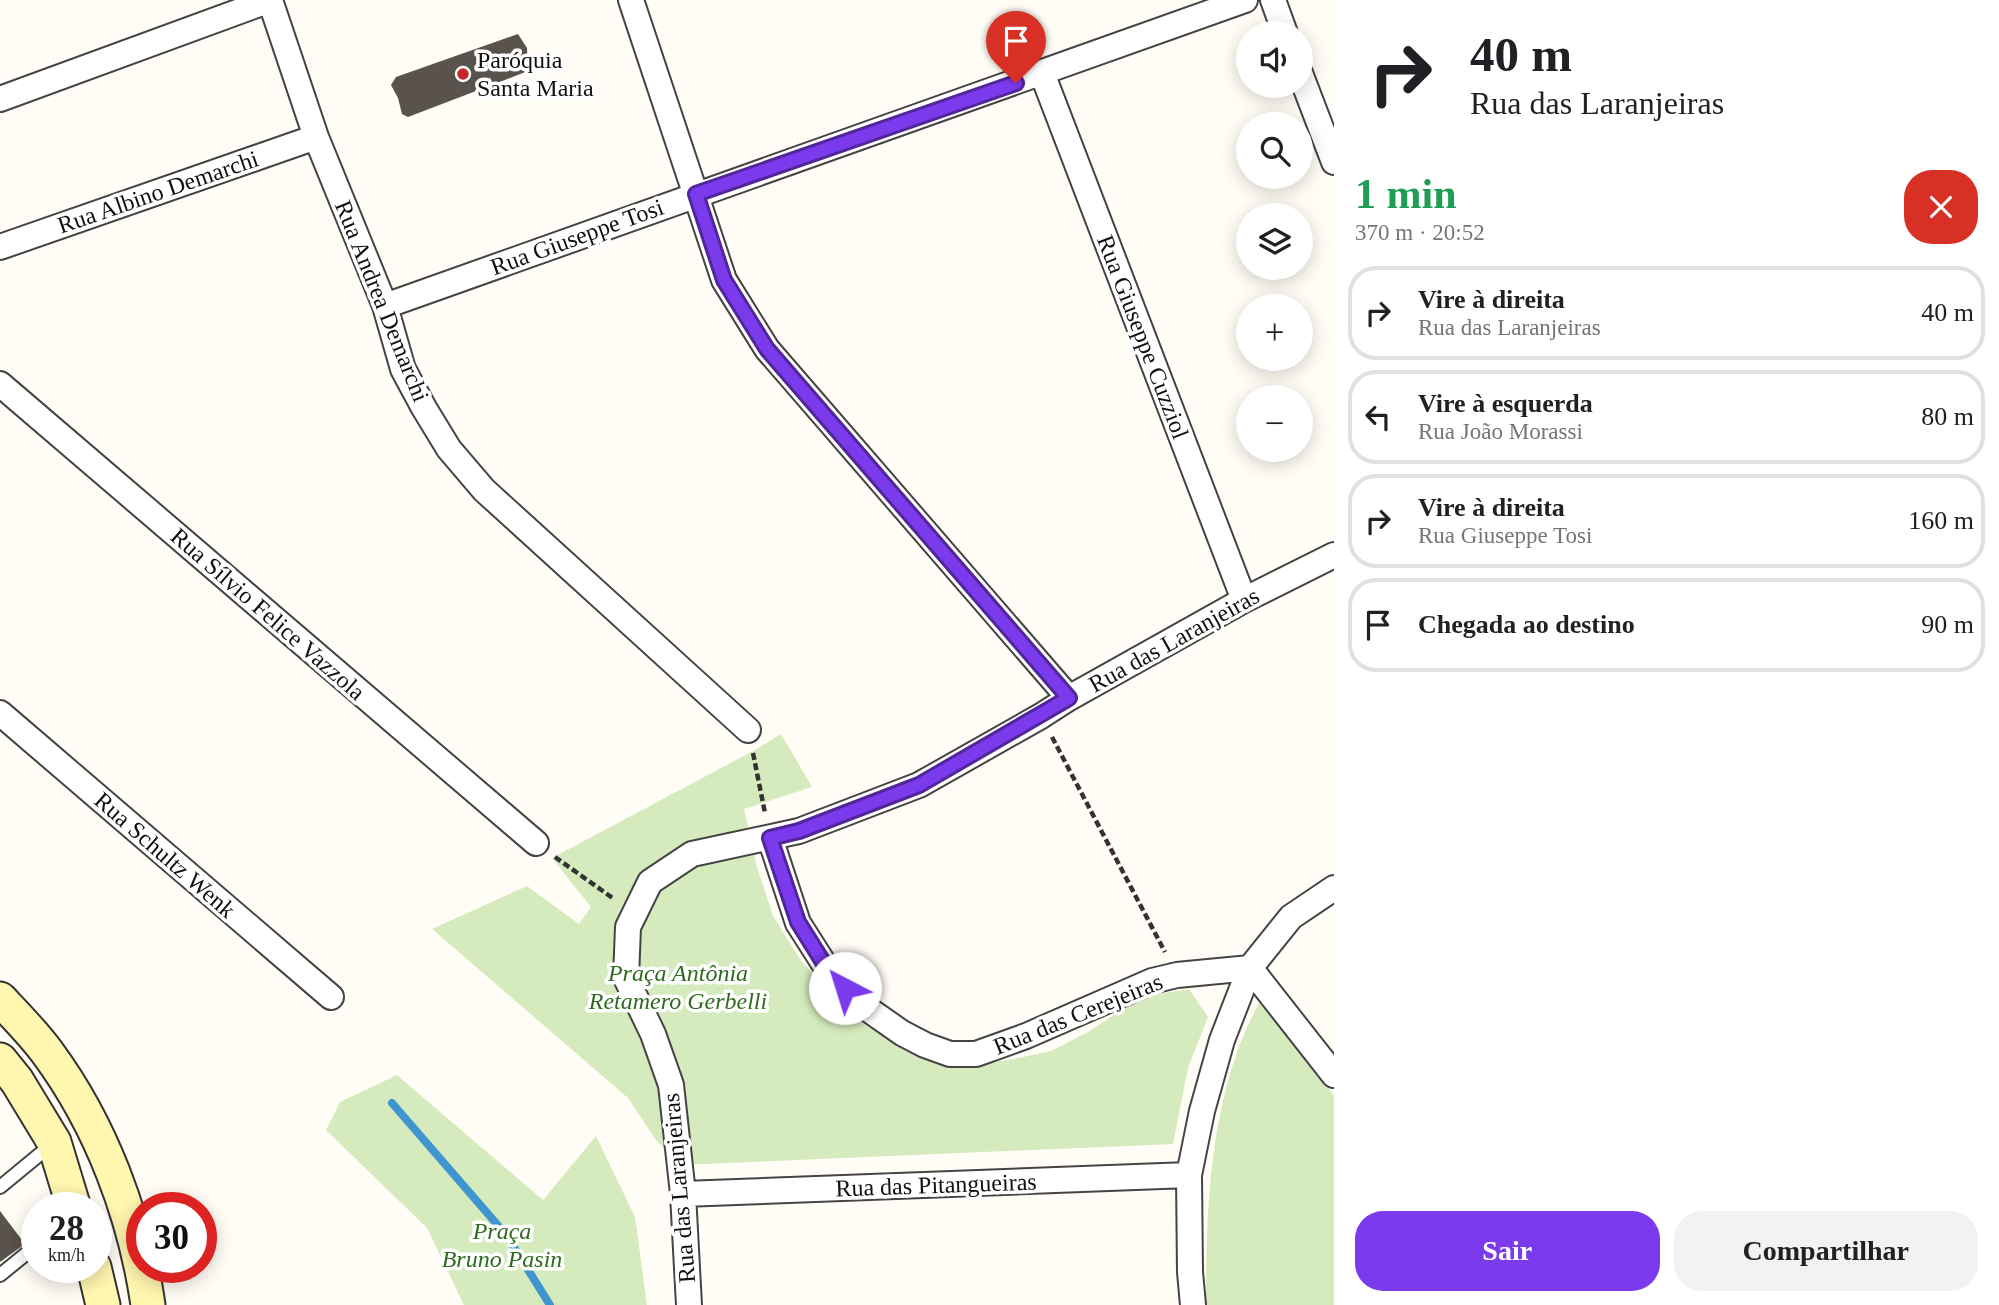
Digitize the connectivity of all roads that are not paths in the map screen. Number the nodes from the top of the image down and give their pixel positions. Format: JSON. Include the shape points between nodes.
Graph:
{"nodes":[{"id":1,"x":270,"y":0,"type":"edge"},
{"id":2,"x":631,"y":0,"type":"edge"},
{"id":3,"x":1245,"y":0,"type":"edge"},
{"id":4,"x":1273,"y":0,"type":"edge"},
{"id":5,"x":1281,"y":21,"type":"edge"},
{"id":6,"x":1042,"y":74,"type":"junction"},
{"id":7,"x":1310,"y":98,"type":"edge"},
{"id":8,"x":0,"y":99,"type":"edge"},
{"id":9,"x":316,"y":137,"type":"junction"},
{"id":10,"x":1334,"y":162,"type":"edge"},
{"id":11,"x":696,"y":194,"type":"junction"},
{"id":12,"x":0,"y":247,"type":"edge"},
{"id":13,"x":385,"y":306,"type":"junction"},
{"id":14,"x":0,"y":384,"type":"edge"},
{"id":15,"x":1334,"y":555,"type":"edge"},
{"id":16,"x":1244,"y":600,"type":"junction"},
{"id":17,"x":1069,"y":698,"type":"junction"},
{"id":18,"x":0,"y":713,"type":"edge"},
{"id":19,"x":748,"y":730,"type":"road end"},
{"id":20,"x":770,"y":838,"type":"junction"},
{"id":21,"x":536,"y":843,"type":"road end"},
{"id":22,"x":1334,"y":888,"type":"edge"},
{"id":23,"x":1250,"y":968,"type":"junction"},
{"id":24,"x":331,"y":997,"type":"dead end"},
{"id":25,"x":0,"y":999,"type":"edge"},
{"id":26,"x":0,"y":1060,"type":"edge"},
{"id":27,"x":1334,"y":1075,"type":"edge"},
{"id":28,"x":54,"y":1142,"type":"junction"},
{"id":29,"x":1189,"y":1175,"type":"junction"},
{"id":30,"x":0,"y":1187,"type":"edge"},
{"id":31,"x":69,"y":1192,"type":"edge"},
{"id":32,"x":683,"y":1195,"type":"junction"},
{"id":33,"x":21,"y":1258,"type":"edge"},
{"id":34,"x":0,"y":1275,"type":"edge"},
{"id":35,"x":98,"y":1283,"type":"edge"},
{"id":36,"x":103,"y":1305,"type":"edge"},
{"id":37,"x":148,"y":1305,"type":"edge"},
{"id":38,"x":689,"y":1305,"type":"edge"},
{"id":39,"x":1193,"y":1305,"type":"edge"}],
"edges":[{"from":1,"to":8,"type":"street"},
{"from":1,"to":9,"type":"street","name":"Rua Andrea Demarchi"},
{"from":2,"to":11,"type":"street"},
{"from":3,"to":6,"type":"street","name":"Rua Giuseppe Tosi"},
{"from":4,"to":5,"type":"street"},
{"from":6,"to":11,"type":"street","name":"Rua Giuseppe Tosi"},
{"from":6,"to":16,"type":"street","name":"Rua Giuseppe Cuzziol"},
{"from":7,"to":10,"type":"street"},
{"from":9,"to":12,"type":"street","name":"Rua Albino Demarchi"},
{"from":9,"to":13,"type":"street","name":"Rua Andrea Demarchi"},
{"from":11,"to":13,"type":"street","name":"Rua Giuseppe Tosi"},
{"from":11,"to":17,"type":"street","via":[[724,280],[767,349]]},
{"from":13,"to":19,"type":"street","name":"Rua Andrea Demarchi","via":[[408,379],[449,449],[475,480]]},
{"from":14,"to":21,"type":"street","name":"Rua Sílvio Felice Vazzola"},
{"from":15,"to":16,"type":"street","name":"Rua das Laranjeiras"},
{"from":16,"to":17,"type":"street","name":"Rua das Laranjeiras"},
{"from":17,"to":20,"type":"street","name":"Rua das Laranjeiras","via":[[919,785]]},
{"from":18,"to":24,"type":"street","name":"Rua Schultz Wenk"},
{"from":20,"to":23,"type":"street","name":"Rua das Cerejeiras","via":[[798,922],[828,970],[862,1005],[892,1026],[950,1054],[976,1054],[1026,1036],[1152,981]]},
{"from":20,"to":32,"type":"street","name":"Rua das Laranjeiras","via":[[692,854],[650,882],[628,928],[626,978],[671,1085]]},
{"from":22,"to":23,"type":"street","via":[[1291,917]]},
{"from":23,"to":27,"type":"street"},
{"from":23,"to":29,"type":"street","via":[[1222,1040]]},
{"from":25,"to":37,"type":"main road","via":[[47,1052],[75,1094],[111,1166],[132,1230]]},
{"from":26,"to":28,"type":"main road"},
{"from":28,"to":30,"type":"lane"},
{"from":28,"to":31,"type":"main road"},
{"from":29,"to":32,"type":"street","name":"Rua das Pitangueiras"},
{"from":29,"to":39,"type":"street"},
{"from":32,"to":38,"type":"street","name":"Rua das Laranjeiras"},
{"from":33,"to":34,"type":"lane"},
{"from":35,"to":36,"type":"main road"}]}
